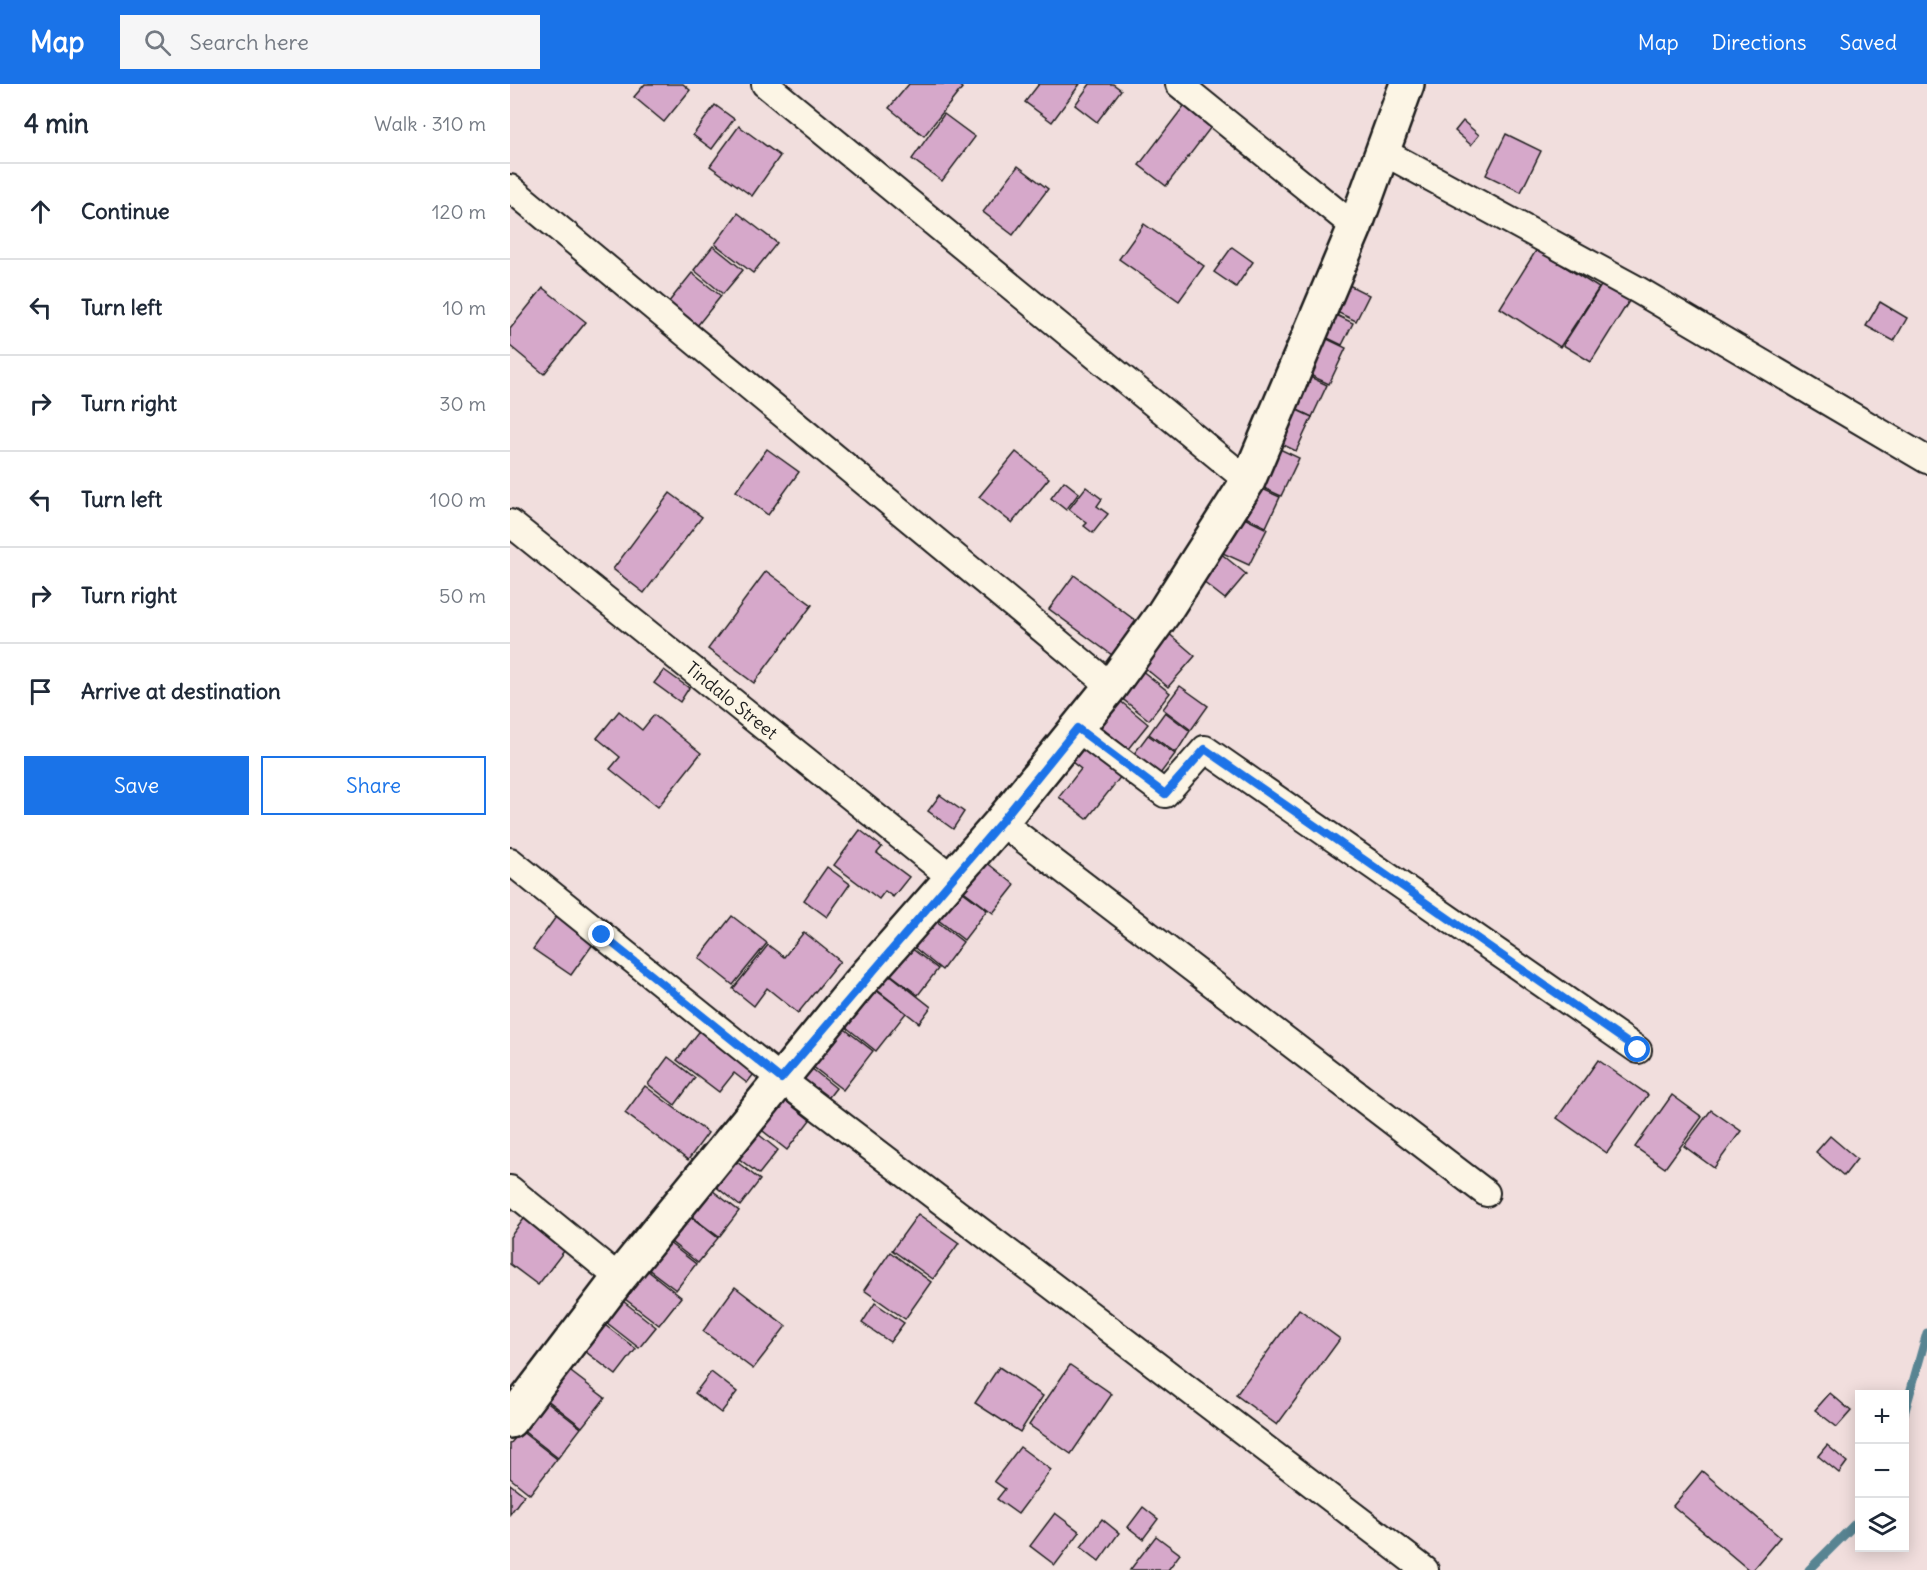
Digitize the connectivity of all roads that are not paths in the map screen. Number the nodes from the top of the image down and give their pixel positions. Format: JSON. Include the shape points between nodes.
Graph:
{"nodes":[{"id":1,"x":765,"y":84,"type":"edge"},
{"id":2,"x":1179,"y":84,"type":"edge"},
{"id":3,"x":1407,"y":84,"type":"edge"},
{"id":4,"x":1382,"y":151,"type":"junction"},
{"id":5,"x":510,"y":188,"type":"edge"},
{"id":6,"x":1355,"y":227,"type":"junction"},
{"id":7,"x":1927,"y":460,"type":"edge"},
{"id":8,"x":1248,"y":481,"type":"junction"},
{"id":9,"x":510,"y":523,"type":"edge"},
{"id":10,"x":1111,"y":686,"type":"junction"},
{"id":11,"x":1077,"y":728,"type":"junction"},
{"id":12,"x":1001,"y":822,"type":"junction"},
{"id":13,"x":510,"y":861,"type":"edge"},
{"id":14,"x":951,"y":877,"type":"junction"},
{"id":15,"x":1638,"y":1050,"type":"dead end"},
{"id":16,"x":781,"y":1079,"type":"junction"},
{"id":17,"x":510,"y":1189,"type":"edge"},
{"id":18,"x":1486,"y":1193,"type":"dead end"},
{"id":19,"x":619,"y":1278,"type":"junction"},
{"id":20,"x":510,"y":1420,"type":"edge"},
{"id":21,"x":1425,"y":1570,"type":"edge"}],
"edges":[{"from":1,"to":8,"type":"street"},
{"from":2,"to":6,"type":"street"},
{"from":3,"to":4,"type":"street"},
{"from":4,"to":6,"type":"street"},
{"from":4,"to":7,"type":"street","via":[[1638,290]]},
{"from":5,"to":10,"type":"street"},
{"from":6,"to":8,"type":"street"},
{"from":8,"to":10,"type":"street","via":[[1163,614]]},
{"from":9,"to":14,"type":"street","name":"Tindalo Street"},
{"from":10,"to":11,"type":"street"},
{"from":11,"to":12,"type":"street"},
{"from":11,"to":15,"type":"street","via":[[1165,794],[1205,749]]},
{"from":12,"to":14,"type":"street"},
{"from":12,"to":18,"type":"street"},
{"from":13,"to":16,"type":"street"},
{"from":14,"to":16,"type":"street"},
{"from":16,"to":19,"type":"street"},
{"from":16,"to":21,"type":"street"},
{"from":17,"to":19,"type":"street"},
{"from":19,"to":20,"type":"street"}]}
